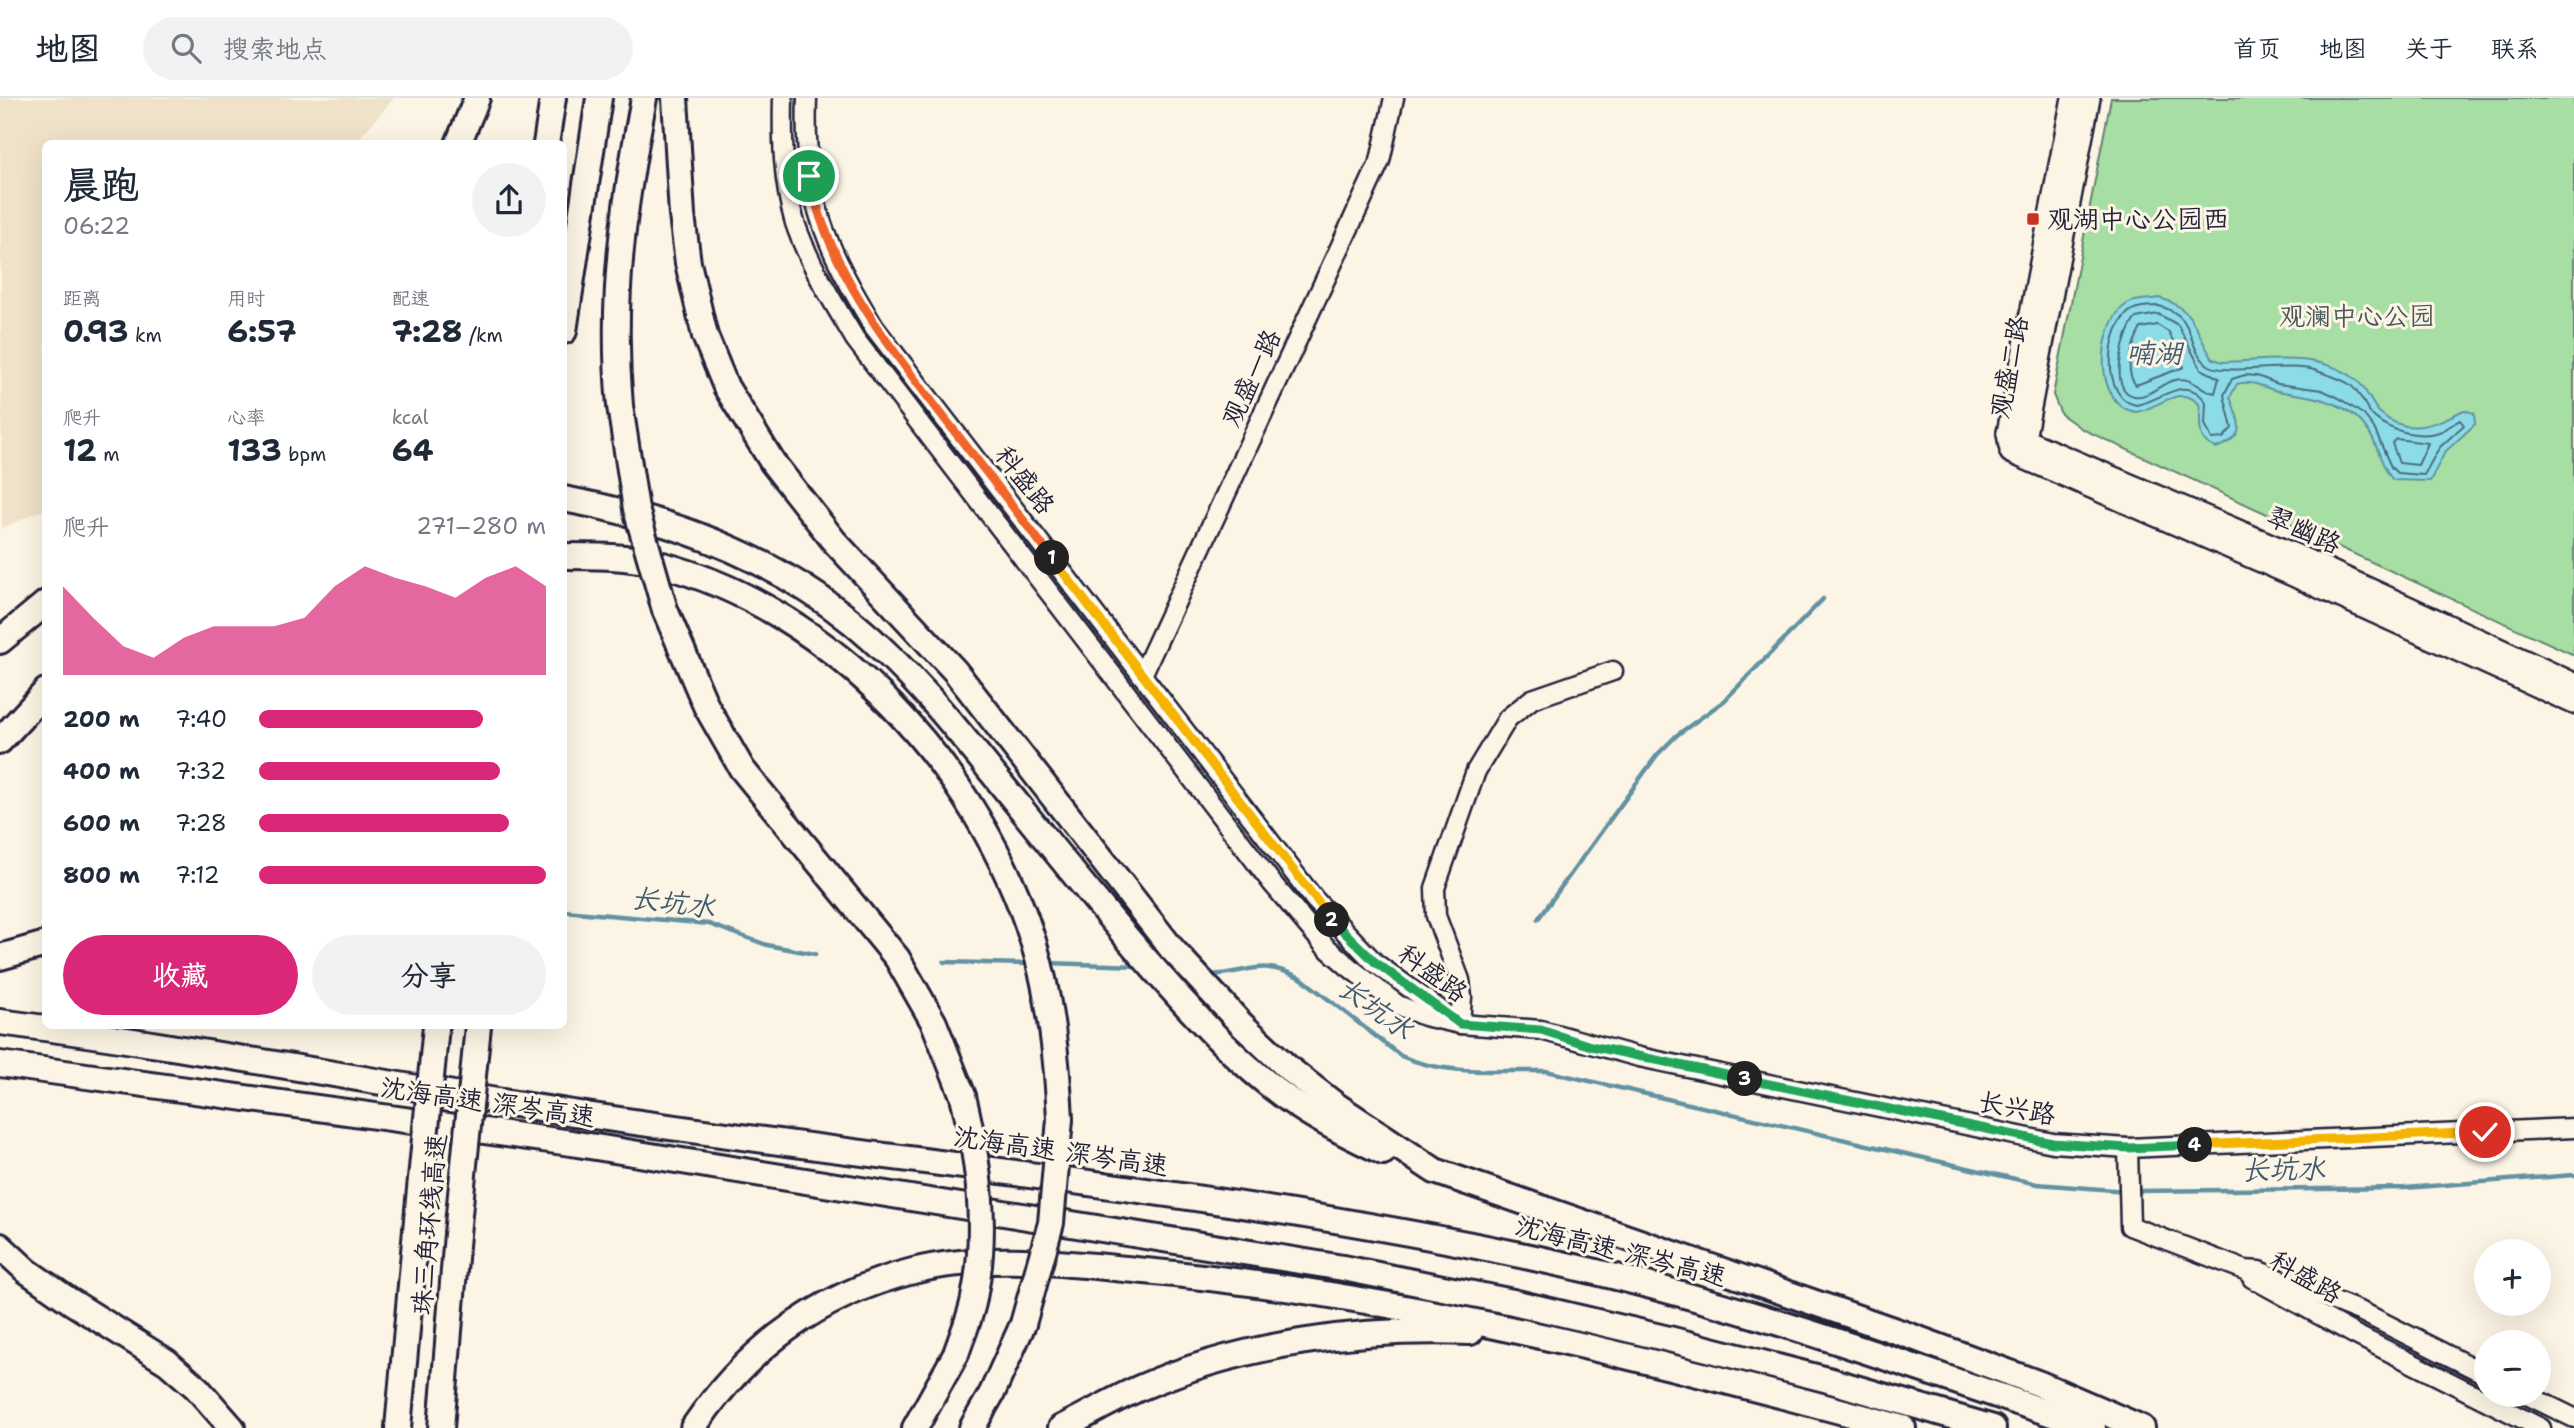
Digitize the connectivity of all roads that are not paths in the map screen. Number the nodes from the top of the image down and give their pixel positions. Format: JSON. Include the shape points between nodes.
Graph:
{"nodes":[{"id":1,"x":477,"y":98,"type":"edge"},
{"id":2,"x":553,"y":98,"type":"edge"},
{"id":3,"x":599,"y":98,"type":"edge"},
{"id":4,"x":644,"y":98,"type":"edge"},
{"id":5,"x":675,"y":98,"type":"edge"},
{"id":6,"x":783,"y":98,"type":"edge"},
{"id":7,"x":807,"y":98,"type":"edge"},
{"id":8,"x":1394,"y":98,"type":"edge"},
{"id":9,"x":2073,"y":98,"type":"edge"},
{"id":10,"x":2089,"y":98,"type":"edge"},
{"id":11,"x":460,"y":140,"type":"edge"},
{"id":12,"x":547,"y":140,"type":"edge"},
{"id":13,"x":567,"y":311,"type":"edge"},
{"id":14,"x":2014,"y":441,"type":"junction"},
{"id":15,"x":567,"y":500,"type":"edge"},
{"id":16,"x":567,"y":556,"type":"edge"},
{"id":17,"x":42,"y":606,"type":"edge"},
{"id":18,"x":2,"y":640,"type":"edge"},
{"id":19,"x":1613,"y":671,"type":"dead end"},
{"id":20,"x":1142,"y":675,"type":"junction"},
{"id":21,"x":2574,"y":684,"type":"edge"},
{"id":22,"x":42,"y":695,"type":"edge"},
{"id":23,"x":2574,"y":702,"type":"edge"},
{"id":24,"x":0,"y":741,"type":"edge"},
{"id":25,"x":42,"y":945,"type":"edge"},
{"id":26,"x":0,"y":957,"type":"edge"},
{"id":27,"x":0,"y":1022,"type":"edge"},
{"id":28,"x":1460,"y":1024,"type":"junction"},
{"id":29,"x":42,"y":1028,"type":"edge"},
{"id":30,"x":52,"y":1029,"type":"edge"},
{"id":31,"x":436,"y":1029,"type":"edge"},
{"id":32,"x":478,"y":1029,"type":"edge"},
{"id":33,"x":0,"y":1064,"type":"edge"},
{"id":34,"x":2574,"y":1128,"type":"edge"},
{"id":35,"x":2128,"y":1148,"type":"junction"},
{"id":36,"x":1435,"y":1171,"type":"junction"},
{"id":37,"x":0,"y":1246,"type":"edge"},
{"id":38,"x":2245,"y":1270,"type":"junction"},
{"id":39,"x":1582,"y":1344,"type":"junction"},
{"id":40,"x":2474,"y":1368,"type":"edge"},
{"id":41,"x":2551,"y":1407,"type":"edge"},
{"id":42,"x":2574,"y":1418,"type":"edge"},
{"id":43,"x":232,"y":1428,"type":"edge"},
{"id":44,"x":398,"y":1428,"type":"edge"},
{"id":45,"x":440,"y":1428,"type":"edge"},
{"id":46,"x":693,"y":1428,"type":"edge"},
{"id":47,"x":915,"y":1428,"type":"edge"},
{"id":48,"x":972,"y":1428,"type":"edge"},
{"id":49,"x":1061,"y":1428,"type":"edge"},
{"id":50,"x":1903,"y":1428,"type":"edge"},
{"id":51,"x":1993,"y":1428,"type":"edge"},
{"id":52,"x":2093,"y":1428,"type":"edge"},
{"id":53,"x":2142,"y":1428,"type":"edge"},
{"id":54,"x":2541,"y":1428,"type":"edge"}],
"edges":[{"from":1,"to":11,"type":"highway"},
{"from":2,"to":12,"type":"highway"},
{"from":3,"to":13,"type":"highway"},
{"from":4,"to":47,"type":"highway","bridge":true,"via":[[616,285],[615,352],[636,509],[665,610],[706,706],[741,769],[897,958],[934,1023],[963,1096],[975,1146],[981,1248],[974,1299],[956,1354]]},
{"from":5,"to":36,"type":"highway","via":[[677,169],[688,263],[705,336],[726,387],[802,503],[955,671],[1172,949],[1210,990],[1288,1068]]},
{"from":6,"to":28,"type":"street","name":"科盛路","via":[[786,180],[795,222],[813,265],[855,339],[1303,922],[1349,967],[1398,1005]]},
{"from":7,"to":20,"type":"street","name":"科盛路","via":[[809,176],[817,215],[855,295],[874,327]]},
{"from":8,"to":20,"type":"street","name":"观盛一路","via":[[1380,161]]},
{"from":9,"to":14,"type":"main road","name":"观盛二路"},
{"from":10,"to":14,"type":"main road","name":"观盛二路"},
{"from":14,"to":21,"type":"main road","name":"翠幽路","via":[[2299,557]]},
{"from":14,"to":23,"type":"main road","name":"翠幽路","via":[[2291,574]]},
{"from":15,"to":36,"type":"highway","via":[[685,530],[760,562],[852,622],[902,667],[1173,991],[1244,1063],[1297,1105],[1344,1133]]},
{"from":16,"to":48,"type":"highway","bridge":true,"via":[[615,556],[657,564],[746,597],[798,628],[856,673],[907,722],[950,776],[1010,880],[1047,996],[1057,1056],[1060,1119],[1051,1223],[1040,1275],[1023,1324]]},
{"from":17,"to":18,"type":"highway"},
{"from":19,"to":28,"type":"street","via":[[1532,699],[1508,718],[1476,771],[1435,888],[1436,916],[1460,980]]},
{"from":20,"to":28,"type":"street","name":"科盛路","via":[[1333,922],[1375,962]]},
{"from":22,"to":24,"type":"highway"},
{"from":25,"to":26,"type":"highway"},
{"from":27,"to":29,"type":"highway","name":"沈海高速 深岑高速"},
{"from":28,"to":35,"type":"street","name":"长兴路","via":[[1541,1030],[1627,1055],[2053,1143]]},
{"from":30,"to":52,"type":"highway","name":"沈海高速 深岑高速","via":[[573,1113],[1307,1214],[1542,1259],[1770,1318]]},
{"from":31,"to":44,"type":"highway","name":"珠三角环线高速","bridge":true},
{"from":32,"to":45,"type":"highway","name":"珠三角环线高速","bridge":true},
{"from":33,"to":51,"type":"highway","name":"沈海高速 深岑高速","via":[[571,1143],[1343,1268],[1673,1340]]},
{"from":34,"to":35,"type":"street","name":"长兴路"},
{"from":35,"to":38,"type":"street","via":[[2130,1226]]},
{"from":36,"to":53,"type":"highway","via":[[1888,1328],[2040,1384]]},
{"from":37,"to":43,"type":"highway","via":[[70,1301],[167,1362]]},
{"from":38,"to":40,"type":"street","name":"科盛路","via":[[2259,1271],[2364,1313]]},
{"from":38,"to":54,"type":"street","name":"科盛路","via":[[2256,1281],[2341,1327]]},
{"from":39,"to":46,"type":"highway","via":[[1457,1317],[1232,1279],[1051,1264],[956,1264],[872,1283],[797,1320],[740,1367]]},
{"from":39,"to":49,"type":"highway","via":[[1504,1334],[1424,1331],[1312,1341],[1231,1358],[1143,1387]]},
{"from":39,"to":50,"type":"highway"},
{"from":41,"to":42,"type":"street"}]}
